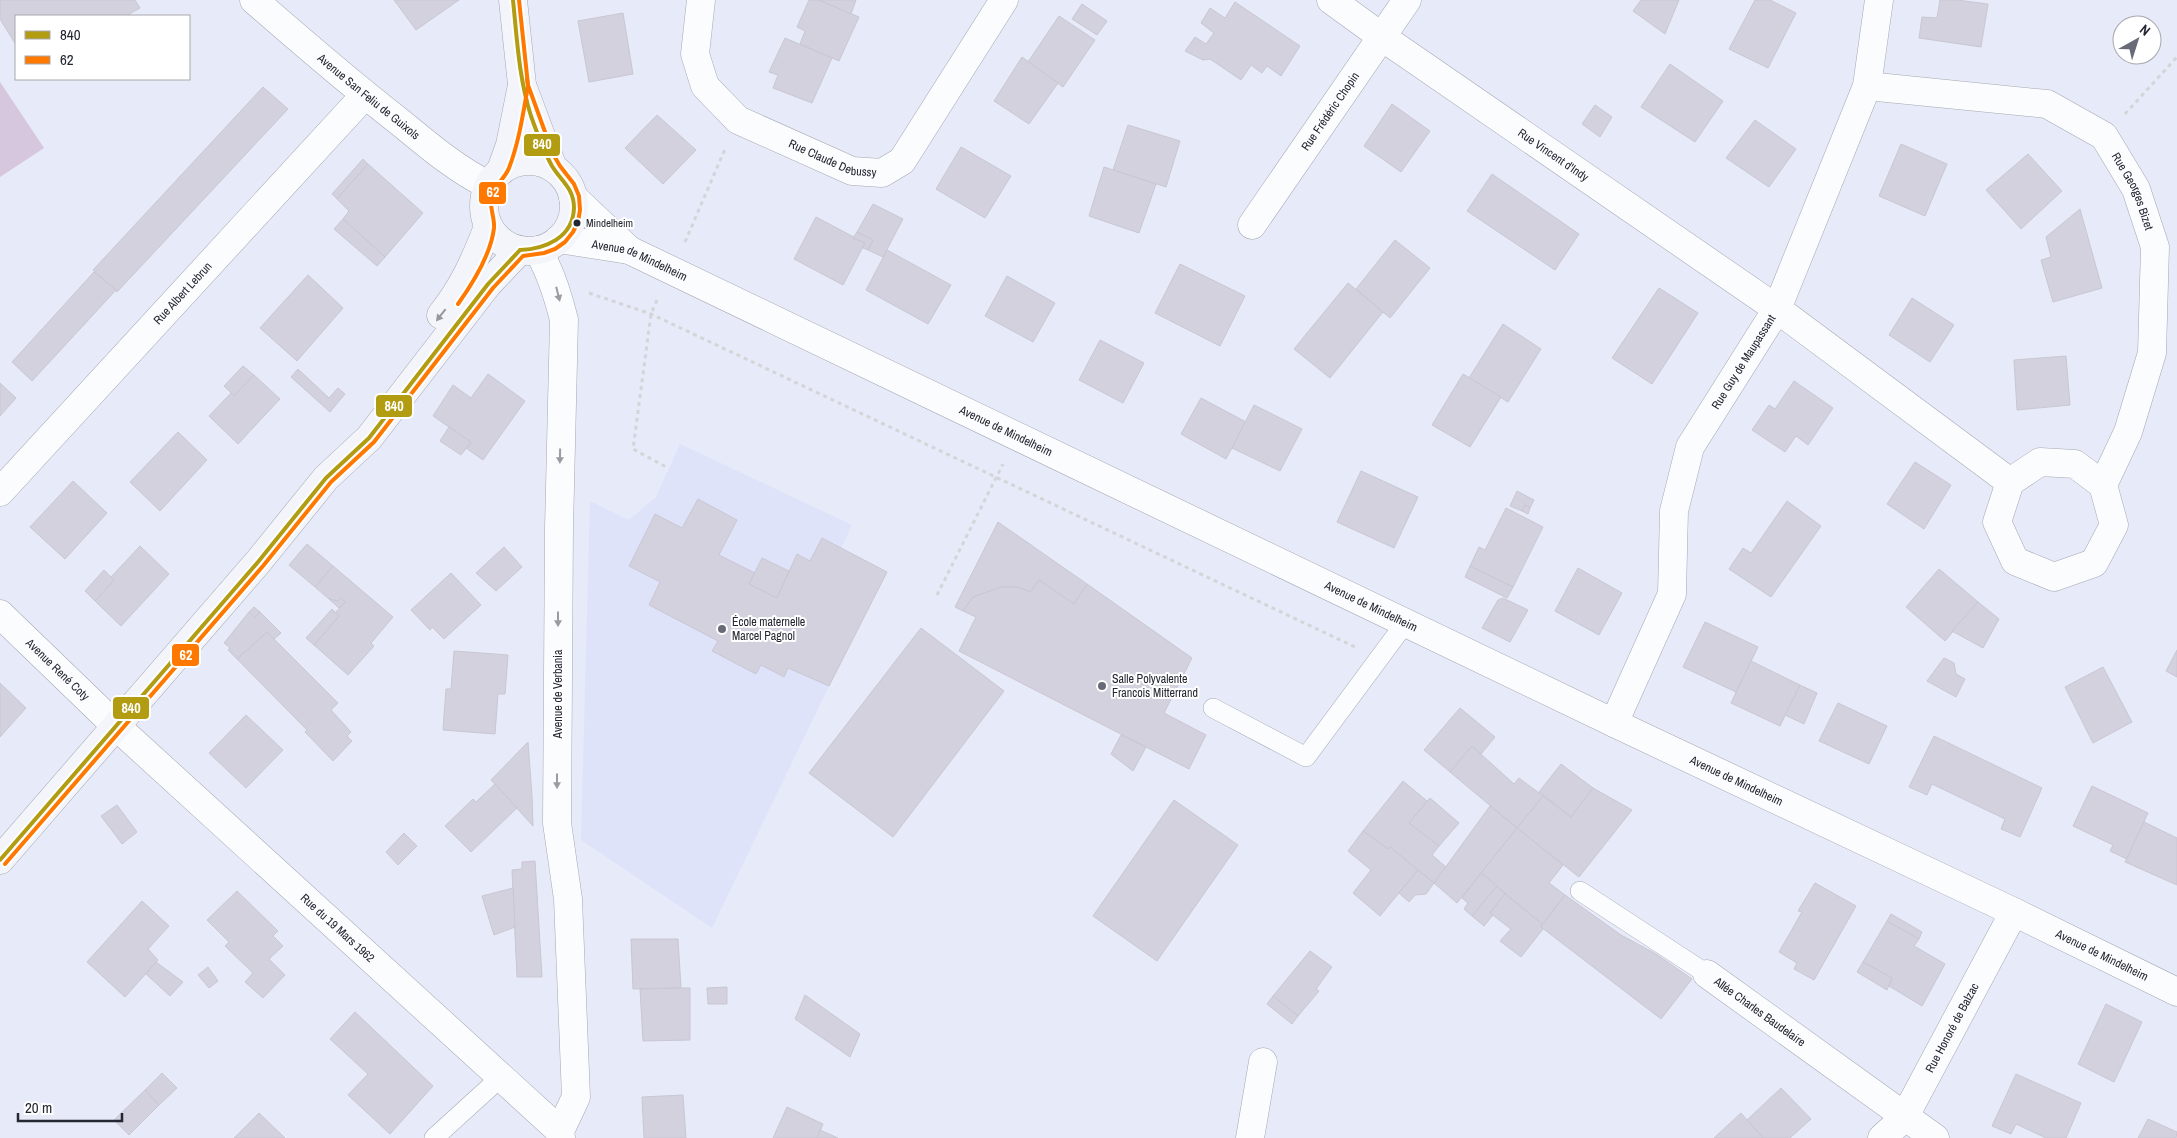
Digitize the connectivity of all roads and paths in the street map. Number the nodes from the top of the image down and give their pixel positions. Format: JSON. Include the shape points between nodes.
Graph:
{"nodes":[{"id":1,"x":254,"y":0,"type":"edge"},
{"id":2,"x":513,"y":0,"type":"edge"},
{"id":3,"x":701,"y":0,"type":"edge"},
{"id":4,"x":1004,"y":0,"type":"edge"},
{"id":5,"x":1331,"y":0,"type":"edge"},
{"id":6,"x":1407,"y":0,"type":"edge"},
{"id":7,"x":1879,"y":0,"type":"edge"},
{"id":8,"x":1382,"y":37,"type":"junction"},
{"id":9,"x":2177,"y":57,"type":"edge"},
{"id":10,"x":522,"y":85,"type":"junction"},
{"id":11,"x":1867,"y":86,"type":"junction"},
{"id":12,"x":366,"y":95,"type":"junction"},
{"id":13,"x":2104,"y":136,"type":"junction"},
{"id":14,"x":553,"y":168,"type":"junction"},
{"id":15,"x":495,"y":178,"type":"junction"},
{"id":16,"x":573,"y":197,"type":"junction"},
{"id":17,"x":1252,"y":225,"type":"dead end"},
{"id":18,"x":488,"y":227,"type":"junction"},
{"id":19,"x":539,"y":247,"type":"junction"},
{"id":20,"x":630,"y":250,"type":"junction"},
{"id":21,"x":557,"y":290,"type":"junction"},
{"id":22,"x":1777,"y":310,"type":"junction"},
{"id":23,"x":1016,"y":435,"type":"junction"},
{"id":24,"x":996,"y":476,"type":"junction"},
{"id":25,"x":326,"y":478,"type":"junction"},
{"id":26,"x":2010,"y":482,"type":"junction"},
{"id":27,"x":2103,"y":484,"type":"junction"},
{"id":28,"x":0,"y":492,"type":"edge"},
{"id":29,"x":937,"y":595,"type":"dead end"},
{"id":30,"x":0,"y":614,"type":"edge"},
{"id":31,"x":1406,"y":622,"type":"junction"},
{"id":32,"x":1379,"y":658,"type":"junction"},
{"id":33,"x":1213,"y":708,"type":"dead end"},
{"id":34,"x":1614,"y":723,"type":"junction"},
{"id":35,"x":116,"y":726,"type":"junction"},
{"id":36,"x":0,"y":860,"type":"edge"},
{"id":37,"x":1580,"y":891,"type":"dead end"},
{"id":38,"x":2014,"y":912,"type":"junction"},
{"id":39,"x":1707,"y":974,"type":"joint"},
{"id":40,"x":2177,"y":992,"type":"edge"},
{"id":41,"x":1263,"y":1062,"type":"dead end"},
{"id":42,"x":502,"y":1077,"type":"junction"},
{"id":43,"x":1904,"y":1118,"type":"junction"},
{"id":44,"x":561,"y":1135,"type":"edge"},
{"id":45,"x":434,"y":1138,"type":"edge"},
{"id":46,"x":1250,"y":1138,"type":"edge"},
{"id":47,"x":1882,"y":1138,"type":"edge"},
{"id":48,"x":1935,"y":1138,"type":"edge"}],
"edges":[{"from":1,"to":12,"type":"street","name":"Avenue San Feliu de Guixols"},
{"from":2,"to":10,"type":"street"},
{"from":3,"to":4,"type":"street","name":"Rue Claude Debussy","via":[[695,54],[705,86],[738,120],[852,171],[882,173],[902,161]]},
{"from":5,"to":8,"type":"street","name":"Rue Vincent d'Indy"},
{"from":6,"to":8,"type":"street","name":"Rue Frédéric Chopin"},
{"from":7,"to":11,"type":"street","name":"Rue Guy de Maupassant"},
{"from":8,"to":17,"type":"street","name":"Rue Frédéric Chopin"},
{"from":8,"to":22,"type":"street","name":"Rue Vincent d'Indy"},
{"from":9,"to":13,"type":"path"},
{"from":10,"to":14,"type":"street"},
{"from":10,"to":15,"type":"street","via":[[510,144]]},
{"from":11,"to":13,"type":"street","name":"Rue Georges Bizet","via":[[2047,104]]},
{"from":11,"to":22,"type":"street","name":"Rue Guy de Maupassant"},
{"from":12,"to":15,"type":"street","name":"Avenue San Feliu de Guixols","via":[[466,174]]},
{"from":12,"to":28,"type":"street","name":"Rue Albert Lebrun"},
{"from":13,"to":27,"type":"street","name":"Rue Georges Bizet","via":[[2136,189],[2155,247],[2152,353],[2128,432]]},
{"from":14,"to":15,"type":"street","via":[[527,160],[513,164]]},
{"from":14,"to":16,"type":"street","via":[[566,180]]},
{"from":15,"to":18,"type":"street","via":[[484,199]]},
{"from":16,"to":19,"type":"street","via":[[574,212],[568,227]]},
{"from":16,"to":20,"type":"street"},
{"from":18,"to":19,"type":"street","via":[[502,242]]},
{"from":18,"to":25,"type":"street","one_way":true,"via":[[472,269],[457,294],[352,428]]},
{"from":19,"to":20,"type":"street","name":"Avenue de Mindelheim"},
{"from":19,"to":21,"type":"street","name":"Avenue de Verbania"},
{"from":19,"to":25,"type":"street","via":[[488,284],[369,438]]},
{"from":20,"to":23,"type":"street","name":"Avenue de Mindelheim"},
{"from":21,"to":24,"type":"path","via":[[581,291],[651,314]]},
{"from":21,"to":44,"type":"street","name":"Avenue de Verbania","one_way":true,"via":[[564,320],[557,823],[568,899],[576,1082],[576,1097]]},
{"from":22,"to":26,"type":"street"},
{"from":22,"to":34,"type":"street","name":"Rue Guy de Maupassant","via":[[1690,447],[1674,511],[1672,594]]},
{"from":23,"to":24,"type":"path"},
{"from":23,"to":31,"type":"street","name":"Avenue de Mindelheim"},
{"from":24,"to":29,"type":"path"},
{"from":24,"to":32,"type":"path"},
{"from":25,"to":35,"type":"street"},
{"from":26,"to":27,"type":"street","via":[[2040,462],[2075,464]]},
{"from":26,"to":27,"type":"street","via":[[1997,522],[2014,561],[2054,577],[2094,563],[2114,525]]},
{"from":30,"to":35,"type":"street","name":"Avenue René Coty"},
{"from":31,"to":32,"type":"lane"},
{"from":31,"to":34,"type":"street","name":"Avenue de Mindelheim"},
{"from":32,"to":33,"type":"lane","via":[[1306,757]]},
{"from":34,"to":38,"type":"street","name":"Avenue de Mindelheim"},
{"from":35,"to":36,"type":"street"},
{"from":35,"to":42,"type":"street","name":"Rue du 19 Mars 1962"},
{"from":37,"to":39,"type":"lane","name":"Allée Charles Baudelaire"},
{"from":38,"to":40,"type":"street","name":"Avenue de Mindelheim"},
{"from":38,"to":43,"type":"street","name":"Rue Honoré de Balzac"},
{"from":39,"to":43,"type":"street","name":"Allée Charles Baudelaire"},
{"from":41,"to":46,"type":"street"},
{"from":42,"to":44,"type":"street","name":"Rue du 19 Mars 1962"},
{"from":42,"to":45,"type":"lane"},
{"from":43,"to":47,"type":"street","name":"Rue Honoré de Balzac"},
{"from":43,"to":48,"type":"street","name":"Allée Charles Baudelaire"}]}
